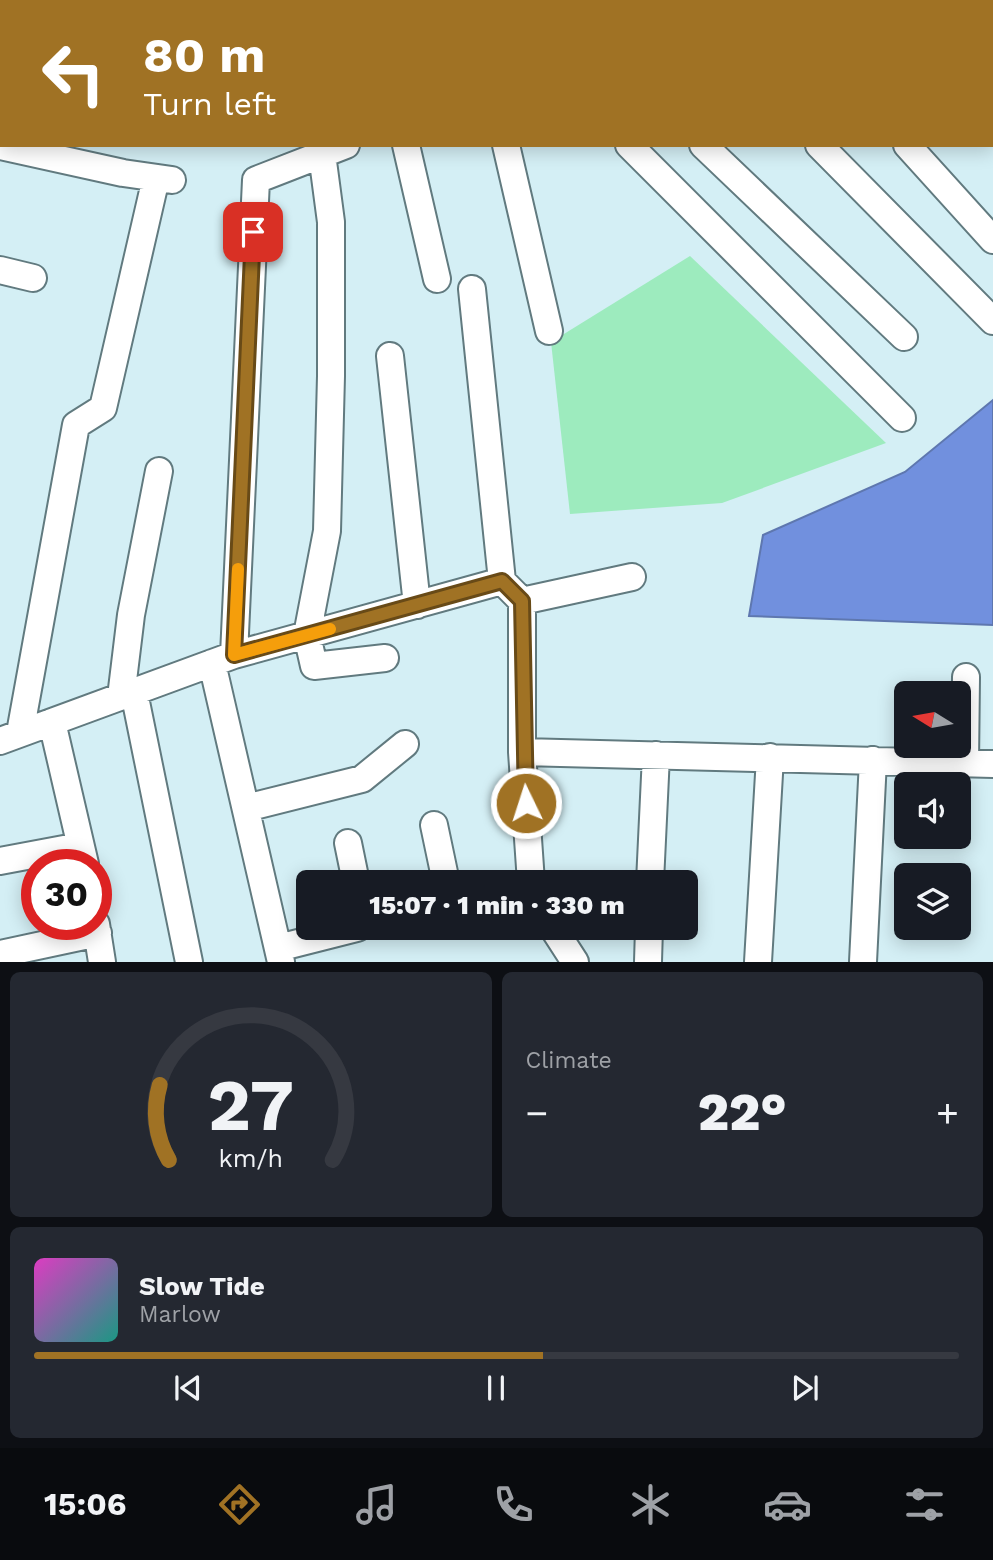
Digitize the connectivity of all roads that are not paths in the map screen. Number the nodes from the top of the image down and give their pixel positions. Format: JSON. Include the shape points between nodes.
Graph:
{"nodes":[{"id":1,"x":5,"y":147,"type":"edge"},
{"id":2,"x":406,"y":147,"type":"edge"},
{"id":3,"x":506,"y":147,"type":"edge"},
{"id":4,"x":631,"y":147,"type":"edge"},
{"id":5,"x":705,"y":147,"type":"edge"},
{"id":6,"x":821,"y":147,"type":"edge"},
{"id":7,"x":909,"y":147,"type":"edge"},
{"id":8,"x":334,"y":150,"type":"edge"},
{"id":9,"x":993,"y":240,"type":"edge"},
{"id":10,"x":0,"y":270,"type":"edge"},
{"id":11,"x":33,"y":278,"type":"dead end"},
{"id":12,"x":437,"y":279,"type":"dead end"},
{"id":13,"x":472,"y":289,"type":"dead end"},
{"id":14,"x":993,"y":321,"type":"edge"},
{"id":15,"x":549,"y":331,"type":"dead end"},
{"id":16,"x":904,"y":337,"type":"dead end"},
{"id":17,"x":390,"y":356,"type":"dead end"},
{"id":18,"x":902,"y":418,"type":"dead end"},
{"id":19,"x":159,"y":471,"type":"dead end"},
{"id":20,"x":632,"y":577,"type":"dead end"},
{"id":21,"x":502,"y":581,"type":"junction"},
{"id":22,"x":522,"y":601,"type":"junction"},
{"id":23,"x":417,"y":605,"type":"junction"},
{"id":24,"x":307,"y":635,"type":"junction"},
{"id":25,"x":385,"y":657,"type":"dead end"},
{"id":26,"x":223,"y":659,"type":"junction"},
{"id":27,"x":966,"y":677,"type":"dead end"},
{"id":28,"x":128,"y":694,"type":"junction"},
{"id":29,"x":52,"y":722,"type":"junction"},
{"id":30,"x":10,"y":737,"type":"edge"},
{"id":31,"x":405,"y":744,"type":"dead end"},
{"id":32,"x":522,"y":752,"type":"junction"},
{"id":33,"x":656,"y":755,"type":"junction"},
{"id":34,"x":769,"y":757,"type":"junction"},
{"id":35,"x":873,"y":760,"type":"junction"},
{"id":36,"x":965,"y":763,"type":"junction"},
{"id":37,"x":993,"y":764,"type":"edge"},
{"id":38,"x":246,"y":808,"type":"junction"},
{"id":39,"x":435,"y":825,"type":"dead end"},
{"id":40,"x":348,"y":843,"type":"dead end"},
{"id":41,"x":82,"y":849,"type":"edge"},
{"id":42,"x":21,"y":859,"type":"edge"},
{"id":43,"x":0,"y":861,"type":"edge"},
{"id":44,"x":354,"y":870,"type":"edge"},
{"id":45,"x":444,"y":870,"type":"edge"},
{"id":46,"x":530,"y":870,"type":"edge"},
{"id":47,"x":650,"y":870,"type":"edge"},
{"id":48,"x":52,"y":940,"type":"edge"},
{"id":49,"x":99,"y":940,"type":"edge"},
{"id":50,"x":322,"y":940,"type":"edge"},
{"id":51,"x":561,"y":940,"type":"edge"},
{"id":52,"x":649,"y":940,"type":"edge"},
{"id":53,"x":0,"y":954,"type":"edge"},
{"id":54,"x":279,"y":955,"type":"edge"},
{"id":55,"x":102,"y":961,"type":"edge"},
{"id":56,"x":189,"y":961,"type":"edge"},
{"id":57,"x":575,"y":961,"type":"edge"},
{"id":58,"x":648,"y":961,"type":"edge"},
{"id":59,"x":758,"y":961,"type":"edge"},
{"id":60,"x":863,"y":961,"type":"edge"}],
"edges":[{"from":1,"to":30,"type":"street","via":[[164,179],[103,408],[76,425]]},
{"from":2,"to":12,"type":"street"},
{"from":3,"to":15,"type":"street"},
{"from":4,"to":18,"type":"street"},
{"from":5,"to":16,"type":"street"},
{"from":6,"to":14,"type":"street"},
{"from":7,"to":9,"type":"street"},
{"from":8,"to":24,"type":"street","via":[[327,531]]},
{"from":8,"to":26,"type":"street","via":[[256,180]]},
{"from":10,"to":11,"type":"street"},
{"from":13,"to":21,"type":"street"},
{"from":17,"to":23,"type":"street"},
{"from":19,"to":28,"type":"street","via":[[131,615]]},
{"from":20,"to":22,"type":"street"},
{"from":21,"to":22,"type":"street"},
{"from":21,"to":23,"type":"street"},
{"from":22,"to":32,"type":"street"},
{"from":23,"to":24,"type":"street"},
{"from":24,"to":25,"type":"street","via":[[314,666]]},
{"from":24,"to":26,"type":"street"},
{"from":26,"to":28,"type":"street"},
{"from":26,"to":38,"type":"street"},
{"from":27,"to":36,"type":"street"},
{"from":28,"to":29,"type":"street"},
{"from":28,"to":56,"type":"street"},
{"from":29,"to":30,"type":"street"},
{"from":29,"to":41,"type":"street"},
{"from":31,"to":38,"type":"street","via":[[362,779]]},
{"from":32,"to":33,"type":"street"},
{"from":32,"to":46,"type":"street"},
{"from":33,"to":34,"type":"street"},
{"from":33,"to":47,"type":"street"},
{"from":34,"to":35,"type":"street"},
{"from":34,"to":59,"type":"street"},
{"from":35,"to":36,"type":"street"},
{"from":35,"to":60,"type":"street"},
{"from":36,"to":37,"type":"street"},
{"from":38,"to":54,"type":"street"},
{"from":39,"to":45,"type":"street"},
{"from":40,"to":44,"type":"street"},
{"from":42,"to":43,"type":"street"},
{"from":48,"to":53,"type":"street"},
{"from":49,"to":55,"type":"street"},
{"from":50,"to":54,"type":"street"},
{"from":51,"to":57,"type":"street"},
{"from":52,"to":58,"type":"street"}]}
